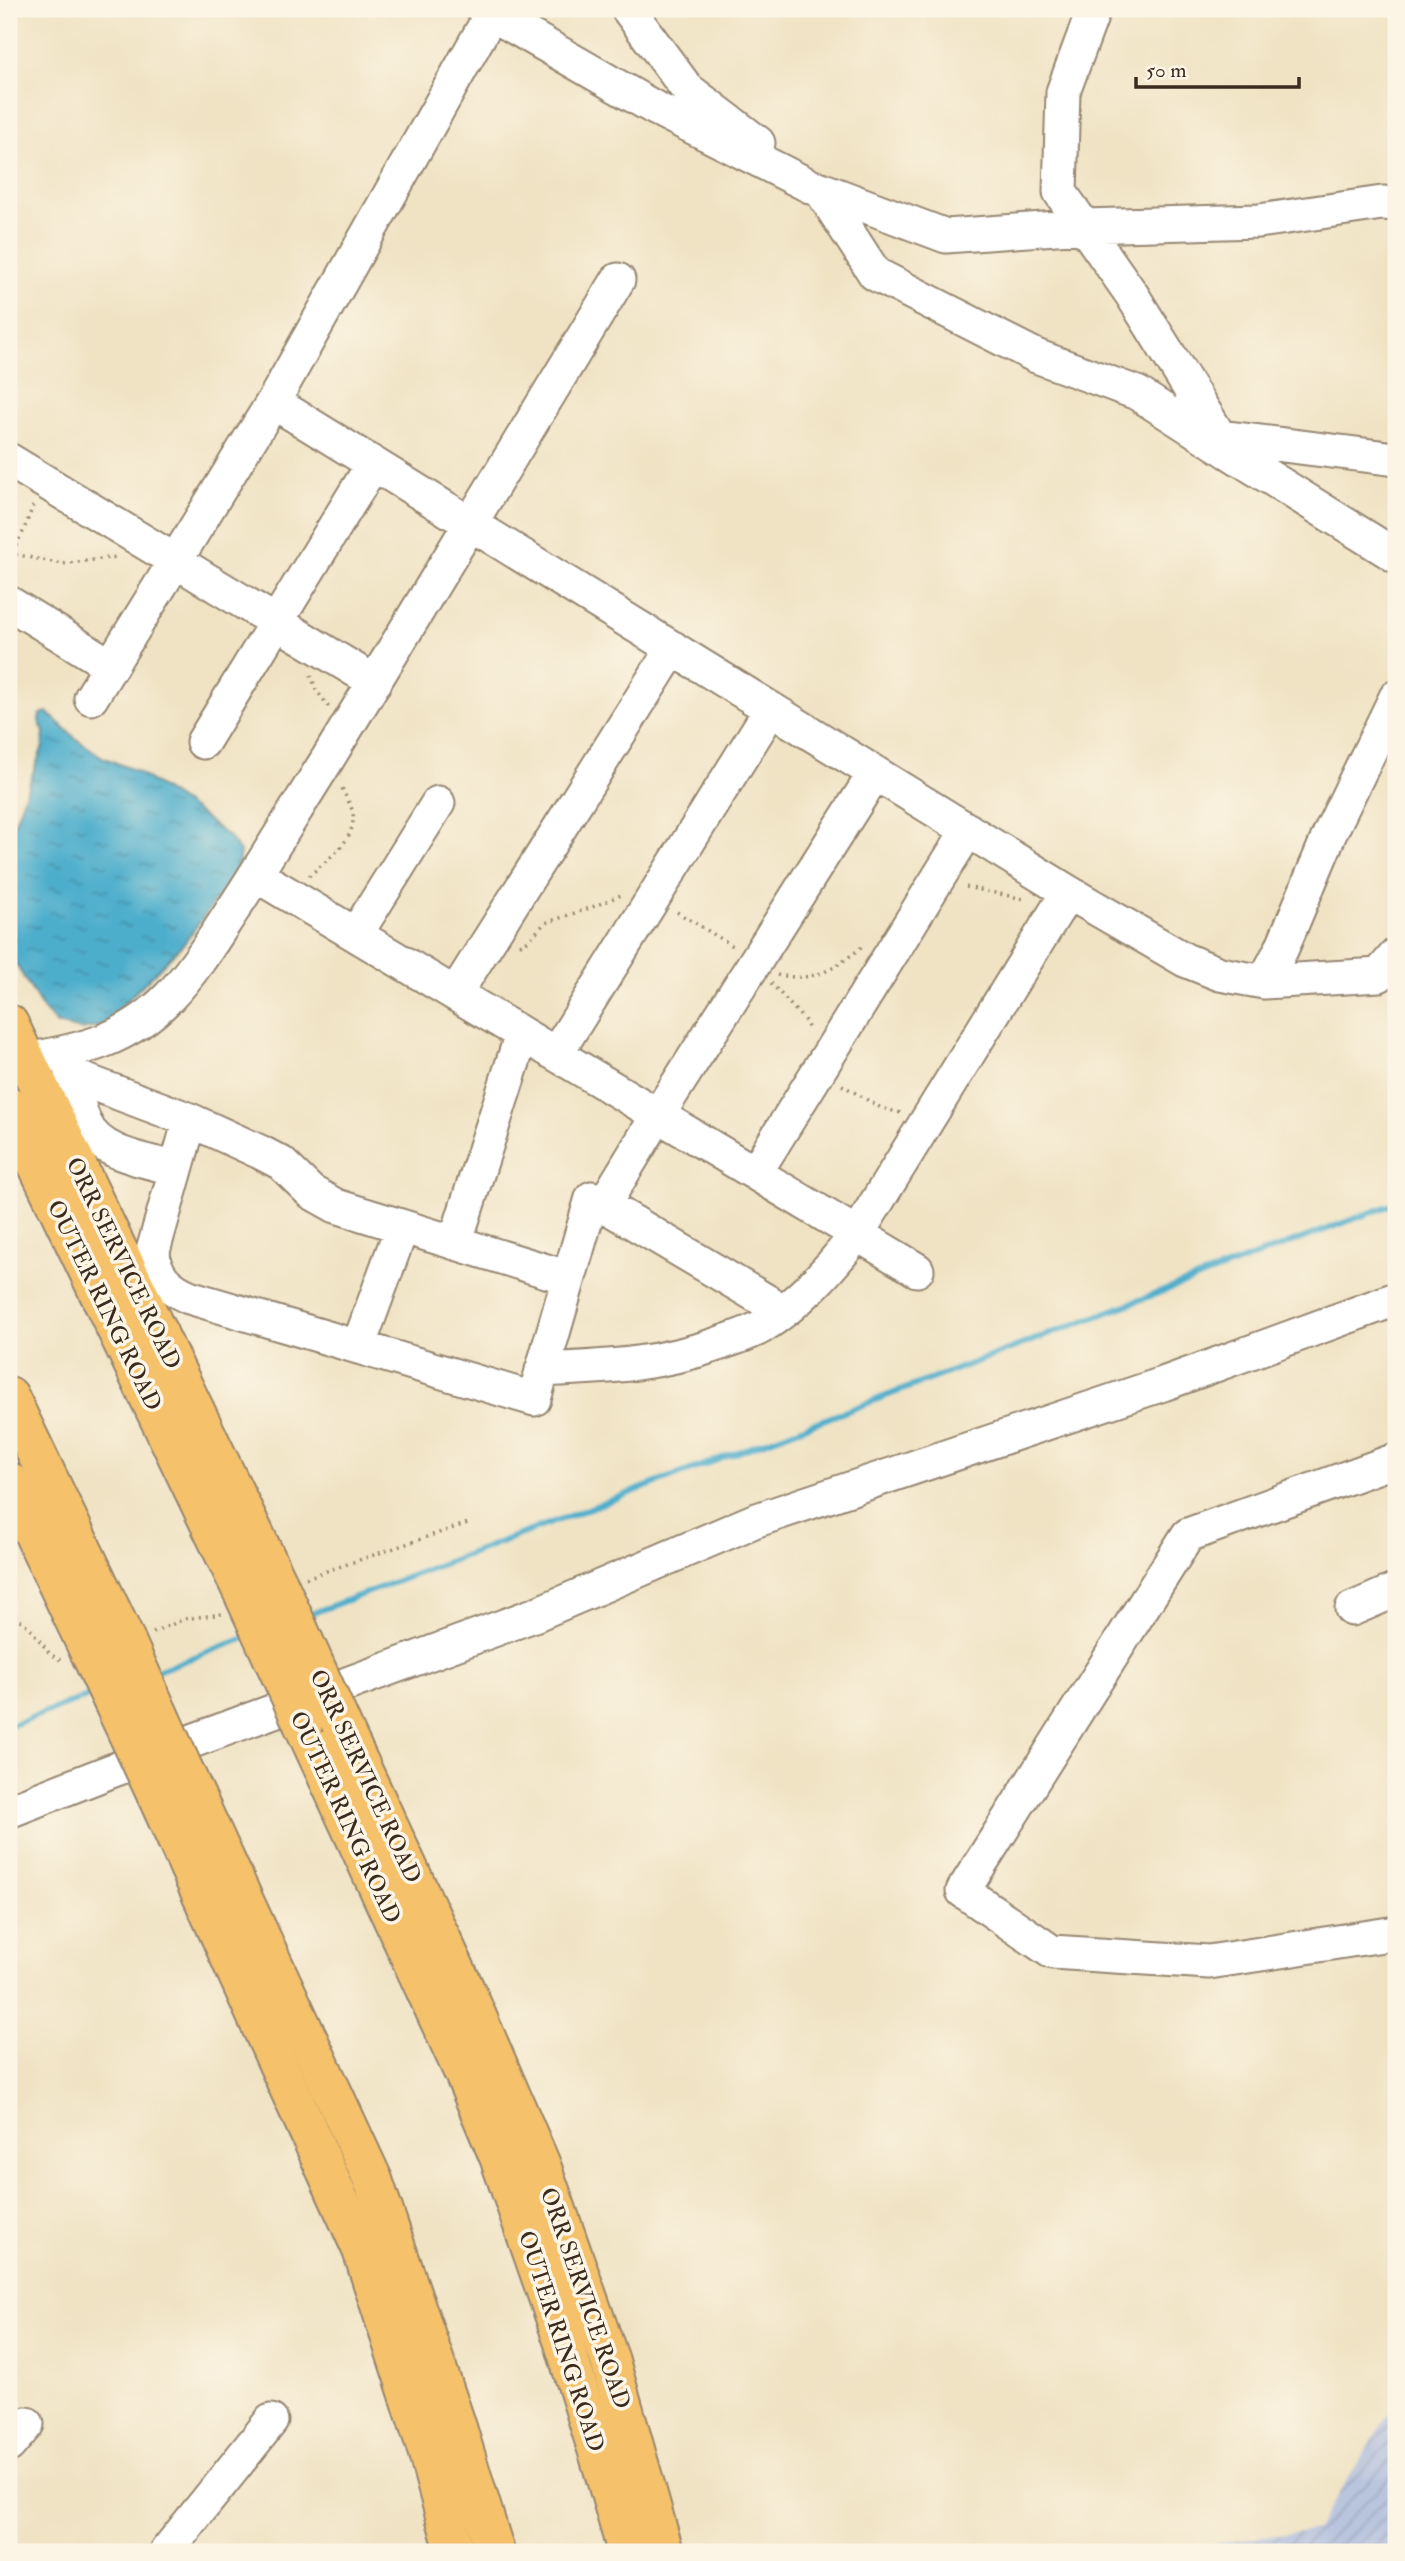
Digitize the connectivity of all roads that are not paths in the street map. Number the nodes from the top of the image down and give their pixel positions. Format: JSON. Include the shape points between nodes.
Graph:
{"nodes":[{"id":1,"x":628,"y":9,"type":"edge"},
{"id":2,"x":1094,"y":9,"type":"edge"},
{"id":3,"x":487,"y":11,"type":"edge"},
{"id":4,"x":822,"y":192,"type":"junction"},
{"id":5,"x":1396,"y":204,"type":"edge"},
{"id":6,"x":1084,"y":226,"type":"junction"},
{"id":7,"x":618,"y":280,"type":"dead end"},
{"id":8,"x":273,"y":402,"type":"junction"},
{"id":9,"x":1224,"y":444,"type":"junction"},
{"id":10,"x":1396,"y":459,"type":"edge"},
{"id":11,"x":9,"y":460,"type":"edge"},
{"id":12,"x":373,"y":464,"type":"junction"},
{"id":13,"x":472,"y":525,"type":"junction"},
{"id":14,"x":163,"y":554,"type":"junction"},
{"id":15,"x":1396,"y":556,"type":"edge"},
{"id":16,"x":9,"y":603,"type":"edge"},
{"id":17,"x":276,"y":622,"type":"junction"},
{"id":18,"x":673,"y":648,"type":"junction"},
{"id":19,"x":111,"y":666,"type":"junction"},
{"id":20,"x":375,"y":682,"type":"junction"},
{"id":21,"x":1396,"y":696,"type":"edge"},
{"id":22,"x":92,"y":698,"type":"dead end"},
{"id":23,"x":771,"y":709,"type":"junction"},
{"id":24,"x":202,"y":742,"type":"dead end"},
{"id":25,"x":875,"y":773,"type":"junction"},
{"id":26,"x":438,"y":803,"type":"dead end"},
{"id":27,"x":968,"y":831,"type":"junction"},
{"id":28,"x":256,"y":875,"type":"junction"},
{"id":29,"x":1068,"y":892,"type":"junction"},
{"id":30,"x":356,"y":934,"type":"junction"},
{"id":31,"x":1396,"y":955,"type":"edge"},
{"id":32,"x":1264,"y":982,"type":"junction"},
{"id":33,"x":455,"y":994,"type":"junction"},
{"id":34,"x":9,"y":1024,"type":"edge"},
{"id":35,"x":522,"y":1034,"type":"junction"},
{"id":36,"x":556,"y":1054,"type":"junction"},
{"id":37,"x":26,"y":1060,"type":"junction"},
{"id":38,"x":70,"y":1064,"type":"junction"},
{"id":39,"x":9,"y":1106,"type":"edge"},
{"id":40,"x":658,"y":1115,"type":"junction"},
{"id":41,"x":190,"y":1120,"type":"junction"},
{"id":42,"x":176,"y":1169,"type":"junction"},
{"id":43,"x":755,"y":1173,"type":"junction"},
{"id":44,"x":604,"y":1204,"type":"junction"},
{"id":45,"x":402,"y":1227,"type":"junction"},
{"id":46,"x":857,"y":1234,"type":"junction"},
{"id":47,"x":455,"y":1243,"type":"junction"},
{"id":48,"x":917,"y":1270,"type":"dead end"},
{"id":49,"x":569,"y":1278,"type":"junction"},
{"id":50,"x":1396,"y":1299,"type":"edge"},
{"id":51,"x":783,"y":1311,"type":"junction"},
{"id":52,"x":158,"y":1333,"type":"junction"},
{"id":53,"x":358,"y":1347,"type":"junction"},
{"id":54,"x":542,"y":1370,"type":"junction"},
{"id":55,"x":9,"y":1396,"type":"edge"},
{"id":56,"x":9,"y":1442,"type":"edge"},
{"id":57,"x":1396,"y":1460,"type":"edge"},
{"id":58,"x":182,"y":1466,"type":"junction"},
{"id":59,"x":9,"y":1482,"type":"edge"},
{"id":60,"x":56,"y":1494,"type":"junction"},
{"id":61,"x":261,"y":1589,"type":"junction"},
{"id":62,"x":1396,"y":1590,"type":"edge"},
{"id":63,"x":1352,"y":1609,"type":"dead end"},
{"id":64,"x":170,"y":1783,"type":"junction"},
{"id":65,"x":9,"y":1811,"type":"edge"},
{"id":66,"x":1396,"y":1933,"type":"edge"},
{"id":67,"x":271,"y":2421,"type":"dead end"},
{"id":68,"x":166,"y":2552,"type":"edge"},
{"id":69,"x":455,"y":2552,"type":"edge"},
{"id":70,"x":495,"y":2552,"type":"edge"},
{"id":71,"x":626,"y":2552,"type":"edge"},
{"id":72,"x":664,"y":2552,"type":"edge"}],
"edges":[{"from":1,"to":4,"type":"street","via":[[687,89]]},
{"from":2,"to":6,"type":"street","via":[[1063,92],[1060,192]]},
{"from":3,"to":4,"type":"street","via":[[653,107]]},
{"from":3,"to":8,"type":"street"},
{"from":4,"to":6,"type":"street","via":[[946,236]]},
{"from":4,"to":9,"type":"street","via":[[875,274],[1036,356],[1137,393]]},
{"from":5,"to":6,"type":"street","via":[[1259,221]]},
{"from":6,"to":9,"type":"street"},
{"from":7,"to":13,"type":"street"},
{"from":8,"to":12,"type":"street"},
{"from":8,"to":14,"type":"street"},
{"from":9,"to":10,"type":"street"},
{"from":9,"to":15,"type":"street"},
{"from":11,"to":14,"type":"street"},
{"from":12,"to":13,"type":"street"},
{"from":12,"to":17,"type":"street"},
{"from":13,"to":18,"type":"street"},
{"from":13,"to":20,"type":"street"},
{"from":14,"to":17,"type":"street"},
{"from":14,"to":19,"type":"street"},
{"from":16,"to":19,"type":"street"},
{"from":17,"to":20,"type":"street"},
{"from":17,"to":24,"type":"street"},
{"from":18,"to":23,"type":"street"},
{"from":18,"to":33,"type":"street"},
{"from":19,"to":22,"type":"street"},
{"from":20,"to":28,"type":"street"},
{"from":21,"to":32,"type":"street"},
{"from":23,"to":25,"type":"street"},
{"from":23,"to":36,"type":"street"},
{"from":25,"to":27,"type":"street"},
{"from":25,"to":40,"type":"street"},
{"from":26,"to":30,"type":"street"},
{"from":27,"to":29,"type":"street"},
{"from":27,"to":43,"type":"street"},
{"from":28,"to":30,"type":"street"},
{"from":28,"to":38,"type":"street","via":[[208,948],[168,997],[125,1032]]},
{"from":29,"to":32,"type":"street","via":[[1185,960],[1220,974]]},
{"from":29,"to":46,"type":"street"},
{"from":30,"to":33,"type":"street"},
{"from":31,"to":32,"type":"street","via":[[1379,975]]},
{"from":33,"to":35,"type":"street"},
{"from":34,"to":37,"type":"main road","name":"ORR SERVICE ROAD"},
{"from":35,"to":36,"type":"street"},
{"from":35,"to":47,"type":"street"},
{"from":36,"to":40,"type":"street"},
{"from":37,"to":38,"type":"street"},
{"from":37,"to":52,"type":"main road","name":"ORR SERVICE ROAD"},
{"from":38,"to":41,"type":"street"},
{"from":38,"to":42,"type":"street","via":[[84,1121],[100,1142]]},
{"from":39,"to":58,"type":"main road","name":"OUTER RING ROAD"},
{"from":40,"to":43,"type":"street"},
{"from":40,"to":44,"type":"street"},
{"from":41,"to":42,"type":"street"},
{"from":41,"to":45,"type":"street","via":[[281,1163],[311,1192],[336,1206]]},
{"from":42,"to":53,"type":"street","via":[[153,1251],[157,1273],[167,1285],[189,1297]]},
{"from":43,"to":46,"type":"street"},
{"from":44,"to":49,"type":"street","via":[[592,1198]]},
{"from":44,"to":51,"type":"street"},
{"from":45,"to":47,"type":"street"},
{"from":45,"to":53,"type":"street"},
{"from":46,"to":48,"type":"street"},
{"from":46,"to":51,"type":"street"},
{"from":47,"to":49,"type":"street"},
{"from":49,"to":54,"type":"street"},
{"from":50,"to":65,"type":"street","via":[[1150,1389],[754,1521],[534,1615]]},
{"from":51,"to":54,"type":"street","via":[[759,1328],[694,1353],[631,1366]]},
{"from":52,"to":58,"type":"main road"},
{"from":52,"to":61,"type":"main road","name":"ORR SERVICE ROAD"},
{"from":53,"to":54,"type":"street","via":[[534,1399]]},
{"from":55,"to":60,"type":"main road"},
{"from":56,"to":60,"type":"main road"},
{"from":57,"to":66,"type":"street","via":[[1188,1535],[963,1891],[1052,1952],[1209,1962]]},
{"from":58,"to":61,"type":"main road","name":"OUTER RING ROAD"},
{"from":59,"to":64,"type":"main road","bridge":true,"via":[[91,1655]]},
{"from":60,"to":64,"type":"main road","bridge":true,"via":[[125,1639]]},
{"from":61,"to":71,"type":"main road","name":"OUTER RING ROAD","bridge":true,"via":[[303,1724],[499,2157],[564,2343]]},
{"from":61,"to":72,"type":"main road","name":"ORR SERVICE ROAD","bridge":true,"via":[[341,1724],[541,2165],[610,2361]]},
{"from":62,"to":63,"type":"street"},
{"from":64,"to":69,"type":"main road","via":[[362,2250]]},
{"from":64,"to":70,"type":"main road","via":[[373,2180]]},
{"from":67,"to":68,"type":"street"}]}
